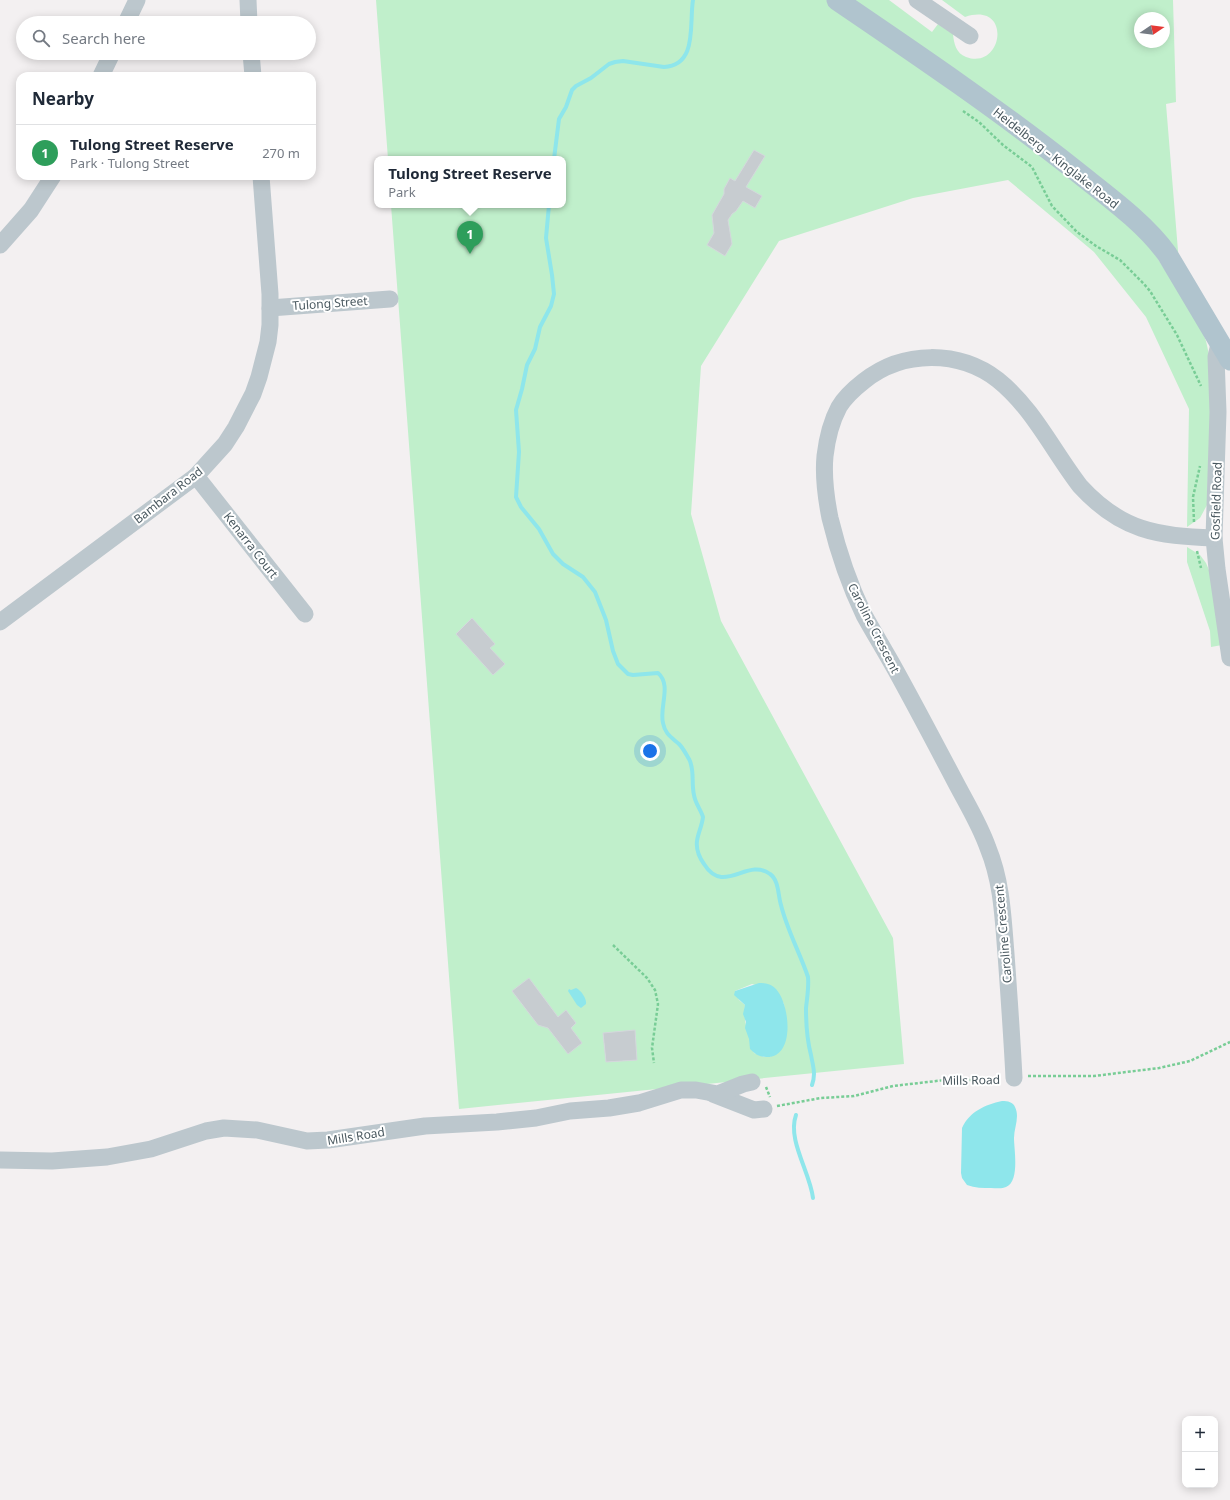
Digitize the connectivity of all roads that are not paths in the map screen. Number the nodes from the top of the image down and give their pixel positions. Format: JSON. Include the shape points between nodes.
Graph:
{"nodes":[{"id":1,"x":137,"y":0,"type":"edge"},
{"id":2,"x":248,"y":0,"type":"edge"},
{"id":3,"x":837,"y":0,"type":"edge"},
{"id":4,"x":917,"y":0,"type":"edge"},
{"id":5,"x":129,"y":16,"type":"edge"},
{"id":6,"x":249,"y":16,"type":"edge"},
{"id":7,"x":970,"y":36,"type":"dead end"},
{"id":8,"x":109,"y":60,"type":"edge"},
{"id":9,"x":252,"y":60,"type":"edge"},
{"id":10,"x":103,"y":72,"type":"edge"},
{"id":11,"x":253,"y":72,"type":"edge"},
{"id":12,"x":50,"y":180,"type":"edge"},
{"id":13,"x":261,"y":180,"type":"edge"},
{"id":14,"x":0,"y":245,"type":"edge"},
{"id":15,"x":390,"y":299,"type":"dead end"},
{"id":16,"x":270,"y":308,"type":"junction"},
{"id":17,"x":1225,"y":352,"type":"edge"},
{"id":18,"x":196,"y":476,"type":"junction"},
{"id":19,"x":1214,"y":538,"type":"junction"},
{"id":20,"x":305,"y":614,"type":"dead end"},
{"id":21,"x":0,"y":622,"type":"edge"},
{"id":22,"x":1230,"y":658,"type":"edge"},
{"id":23,"x":1014,"y":1078,"type":"road end"},
{"id":24,"x":752,"y":1082,"type":"dead end"},
{"id":25,"x":713,"y":1094,"type":"junction"},
{"id":26,"x":764,"y":1109,"type":"road end"},
{"id":27,"x":0,"y":1160,"type":"edge"}],
"edges":[{"from":1,"to":5,"type":"street"},
{"from":2,"to":6,"type":"street"},
{"from":3,"to":17,"type":"main road","name":"Heidelberg – Kinglake Road","via":[[957,82],[1034,139],[1146,230],[1167,254]]},
{"from":4,"to":7,"type":"street"},
{"from":8,"to":10,"type":"street"},
{"from":9,"to":11,"type":"street"},
{"from":12,"to":14,"type":"street","via":[[31,210]]},
{"from":13,"to":16,"type":"street","name":"Bambara Road"},
{"from":15,"to":16,"type":"street","name":"Tulong Street"},
{"from":16,"to":18,"type":"street","name":"Bambara Road","via":[[268,342],[253,394],[225,444]]},
{"from":17,"to":19,"type":"street","name":"Gosfield Road","via":[[1216,357],[1218,412]]},
{"from":18,"to":20,"type":"street","name":"Kenarra Court"},
{"from":18,"to":21,"type":"street","name":"Bambara Road"},
{"from":19,"to":22,"type":"street","name":"Gosfield Road"},
{"from":19,"to":23,"type":"street","name":"Caroline Crescent","via":[[1162,534],[1118,518],[1103,508],[1080,486],[1020,401],[998,380],[965,362],[929,357],[889,365],[856,387],[840,405],[834,417],[827,442],[824,470],[828,508],[842,560],[865,616],[974,816],[989,849],[998,878]]},
{"from":24,"to":25,"type":"street","name":"Mills Road"},
{"from":25,"to":26,"type":"street","name":"Mills Road","via":[[754,1110]]},
{"from":25,"to":27,"type":"street","name":"Mills Road","via":[[681,1090],[639,1103],[609,1108],[570,1111],[510,1121],[425,1126],[317,1142],[257,1130],[224,1128],[206,1130],[151,1149],[107,1158]]}]}
